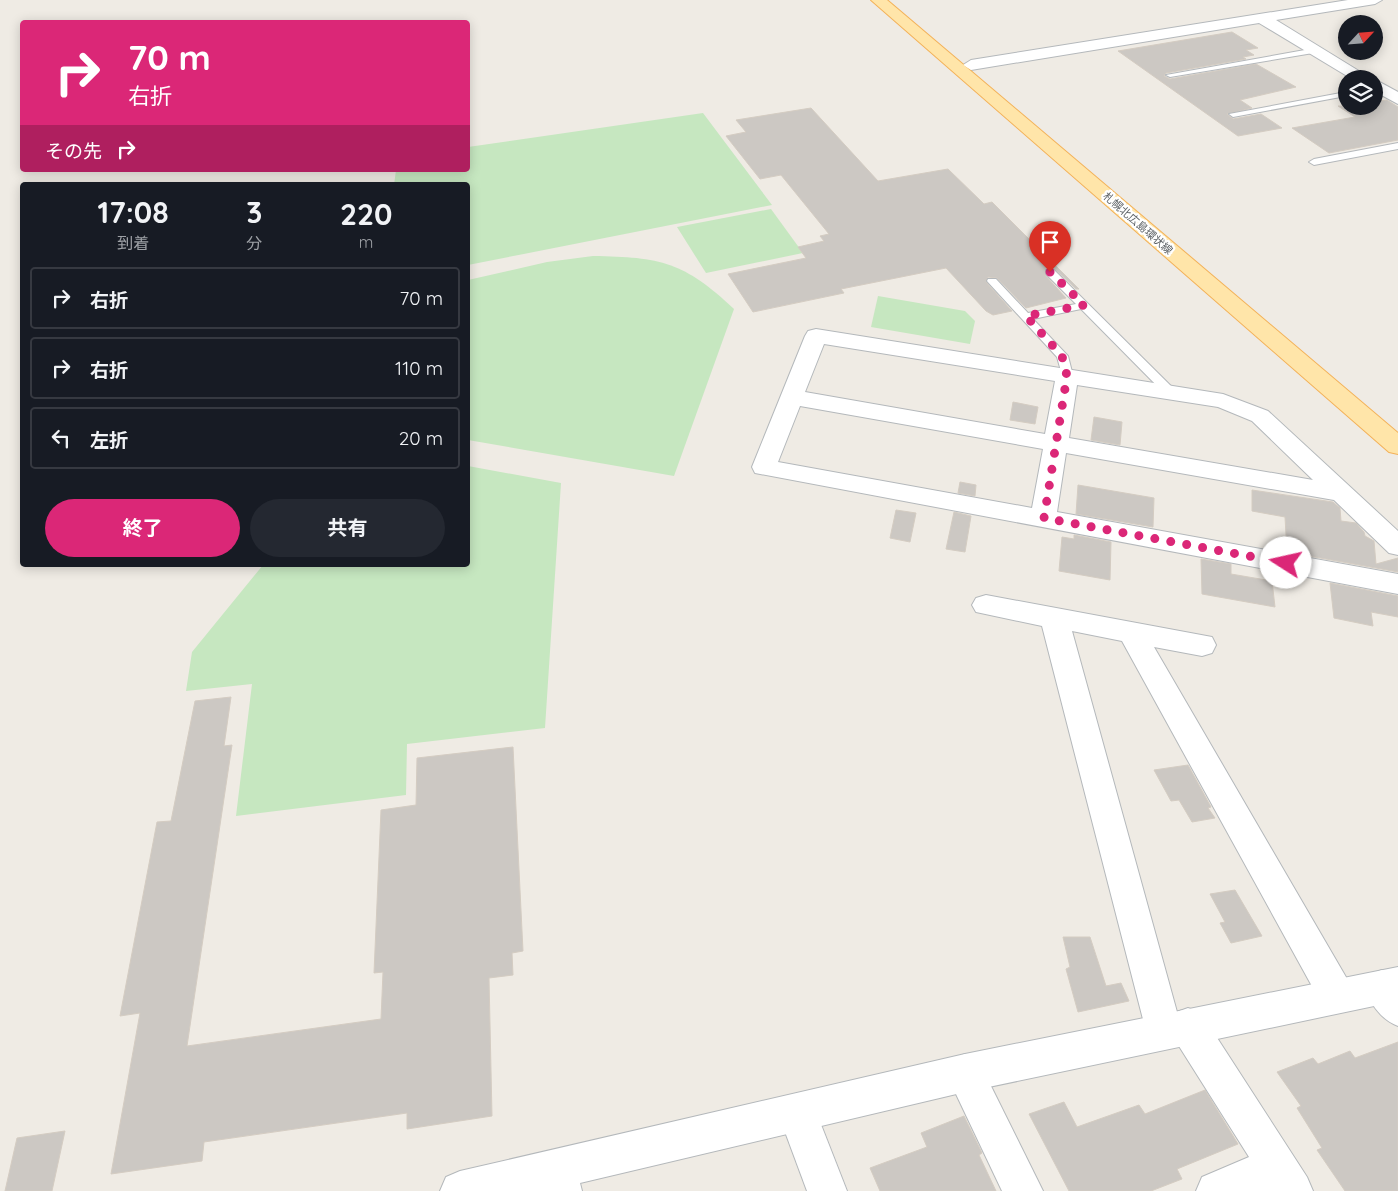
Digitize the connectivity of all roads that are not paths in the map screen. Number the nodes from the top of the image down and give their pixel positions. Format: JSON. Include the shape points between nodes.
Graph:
{"nodes":[{"id":1,"x":878,"y":0,"type":"edge"},
{"id":2,"x":894,"y":0,"type":"edge"},
{"id":3,"x":1375,"y":0,"type":"edge"},
{"id":4,"x":1261,"y":18,"type":"junction"},
{"id":5,"x":1316,"y":50,"type":"junction"},
{"id":6,"x":971,"y":65,"type":"junction"},
{"id":7,"x":1349,"y":70,"type":"edge"},
{"id":8,"x":1170,"y":75,"type":"dead end"},
{"id":9,"x":1383,"y":91,"type":"edge"},
{"id":10,"x":1338,"y":95,"type":"edge"},
{"id":11,"x":1398,"y":99,"type":"edge"},
{"id":12,"x":1233,"y":114,"type":"dead end"},
{"id":13,"x":1398,"y":146,"type":"edge"},
{"id":14,"x":1314,"y":162,"type":"dead end"},
{"id":15,"x":1050,"y":272,"type":"dead end"},
{"id":16,"x":992,"y":281,"type":"dead end"},
{"id":17,"x":1084,"y":305,"type":"junction"},
{"id":18,"x":1026,"y":316,"type":"junction"},
{"id":19,"x":1067,"y":376,"type":"junction"},
{"id":20,"x":1360,"y":390,"type":"dead end"},
{"id":21,"x":1171,"y":393,"type":"junction"},
{"id":22,"x":792,"y":397,"type":"junction"},
{"id":23,"x":1056,"y":445,"type":"junction"},
{"id":24,"x":1398,"y":446,"type":"edge"},
{"id":25,"x":1341,"y":493,"type":"junction"},
{"id":26,"x":1044,"y":518,"type":"junction"},
{"id":27,"x":1398,"y":546,"type":"edge"},
{"id":28,"x":1398,"y":584,"type":"edge"},
{"id":29,"x":986,"y":605,"type":"dead end"},
{"id":30,"x":1054,"y":618,"type":"junction"},
{"id":31,"x":1130,"y":632,"type":"junction"},
{"id":32,"x":1202,"y":645,"type":"dead end"},
{"id":33,"x":1393,"y":993,"type":"edge"},
{"id":34,"x":1337,"y":996,"type":"junction"},
{"id":35,"x":1176,"y":1029,"type":"junction"},
{"id":36,"x":965,"y":1073,"type":"junction"},
{"id":37,"x":797,"y":1113,"type":"junction"},
{"id":38,"x":1285,"y":1179,"type":"edge"},
{"id":39,"x":559,"y":1180,"type":"edge"},
{"id":40,"x":460,"y":1191,"type":"edge"},
{"id":41,"x":827,"y":1191,"type":"edge"},
{"id":42,"x":1023,"y":1191,"type":"edge"},
{"id":43,"x":1216,"y":1191,"type":"edge"}],
"edges":[{"from":1,"to":24,"type":"main road","name":"札幌北広島環状線"},
{"from":2,"to":6,"type":"main road","name":"札幌北広島環状線"},
{"from":3,"to":4,"type":"street"},
{"from":4,"to":5,"type":"street"},
{"from":4,"to":6,"type":"street"},
{"from":5,"to":7,"type":"street"},
{"from":5,"to":8,"type":"lane"},
{"from":6,"to":20,"type":"main road","name":"札幌北広島環状線"},
{"from":9,"to":11,"type":"street"},
{"from":10,"to":12,"type":"lane"},
{"from":13,"to":14,"type":"lane"},
{"from":15,"to":17,"type":"lane"},
{"from":16,"to":18,"type":"lane"},
{"from":17,"to":18,"type":"lane"},
{"from":17,"to":21,"type":"lane"},
{"from":18,"to":19,"type":"lane","via":[[1062,356]]},
{"from":19,"to":21,"type":"street"},
{"from":19,"to":22,"type":"street","via":[[816,336]]},
{"from":19,"to":23,"type":"street"},
{"from":21,"to":25,"type":"street","via":[[1223,401],[1260,416]]},
{"from":22,"to":23,"type":"street"},
{"from":22,"to":26,"type":"street","via":[[764,467]]},
{"from":23,"to":25,"type":"street"},
{"from":23,"to":26,"type":"street"},
{"from":25,"to":27,"type":"street"},
{"from":26,"to":28,"type":"street"},
{"from":29,"to":30,"type":"street"},
{"from":30,"to":31,"type":"street"},
{"from":30,"to":35,"type":"street"},
{"from":31,"to":32,"type":"street"},
{"from":31,"to":34,"type":"street"},
{"from":33,"to":34,"type":"street"},
{"from":34,"to":35,"type":"street"},
{"from":35,"to":36,"type":"street"},
{"from":35,"to":38,"type":"street"},
{"from":36,"to":37,"type":"street"},
{"from":36,"to":42,"type":"street"},
{"from":37,"to":39,"type":"street"},
{"from":37,"to":41,"type":"street"},
{"from":38,"to":43,"type":"street"},
{"from":39,"to":40,"type":"street"}]}
